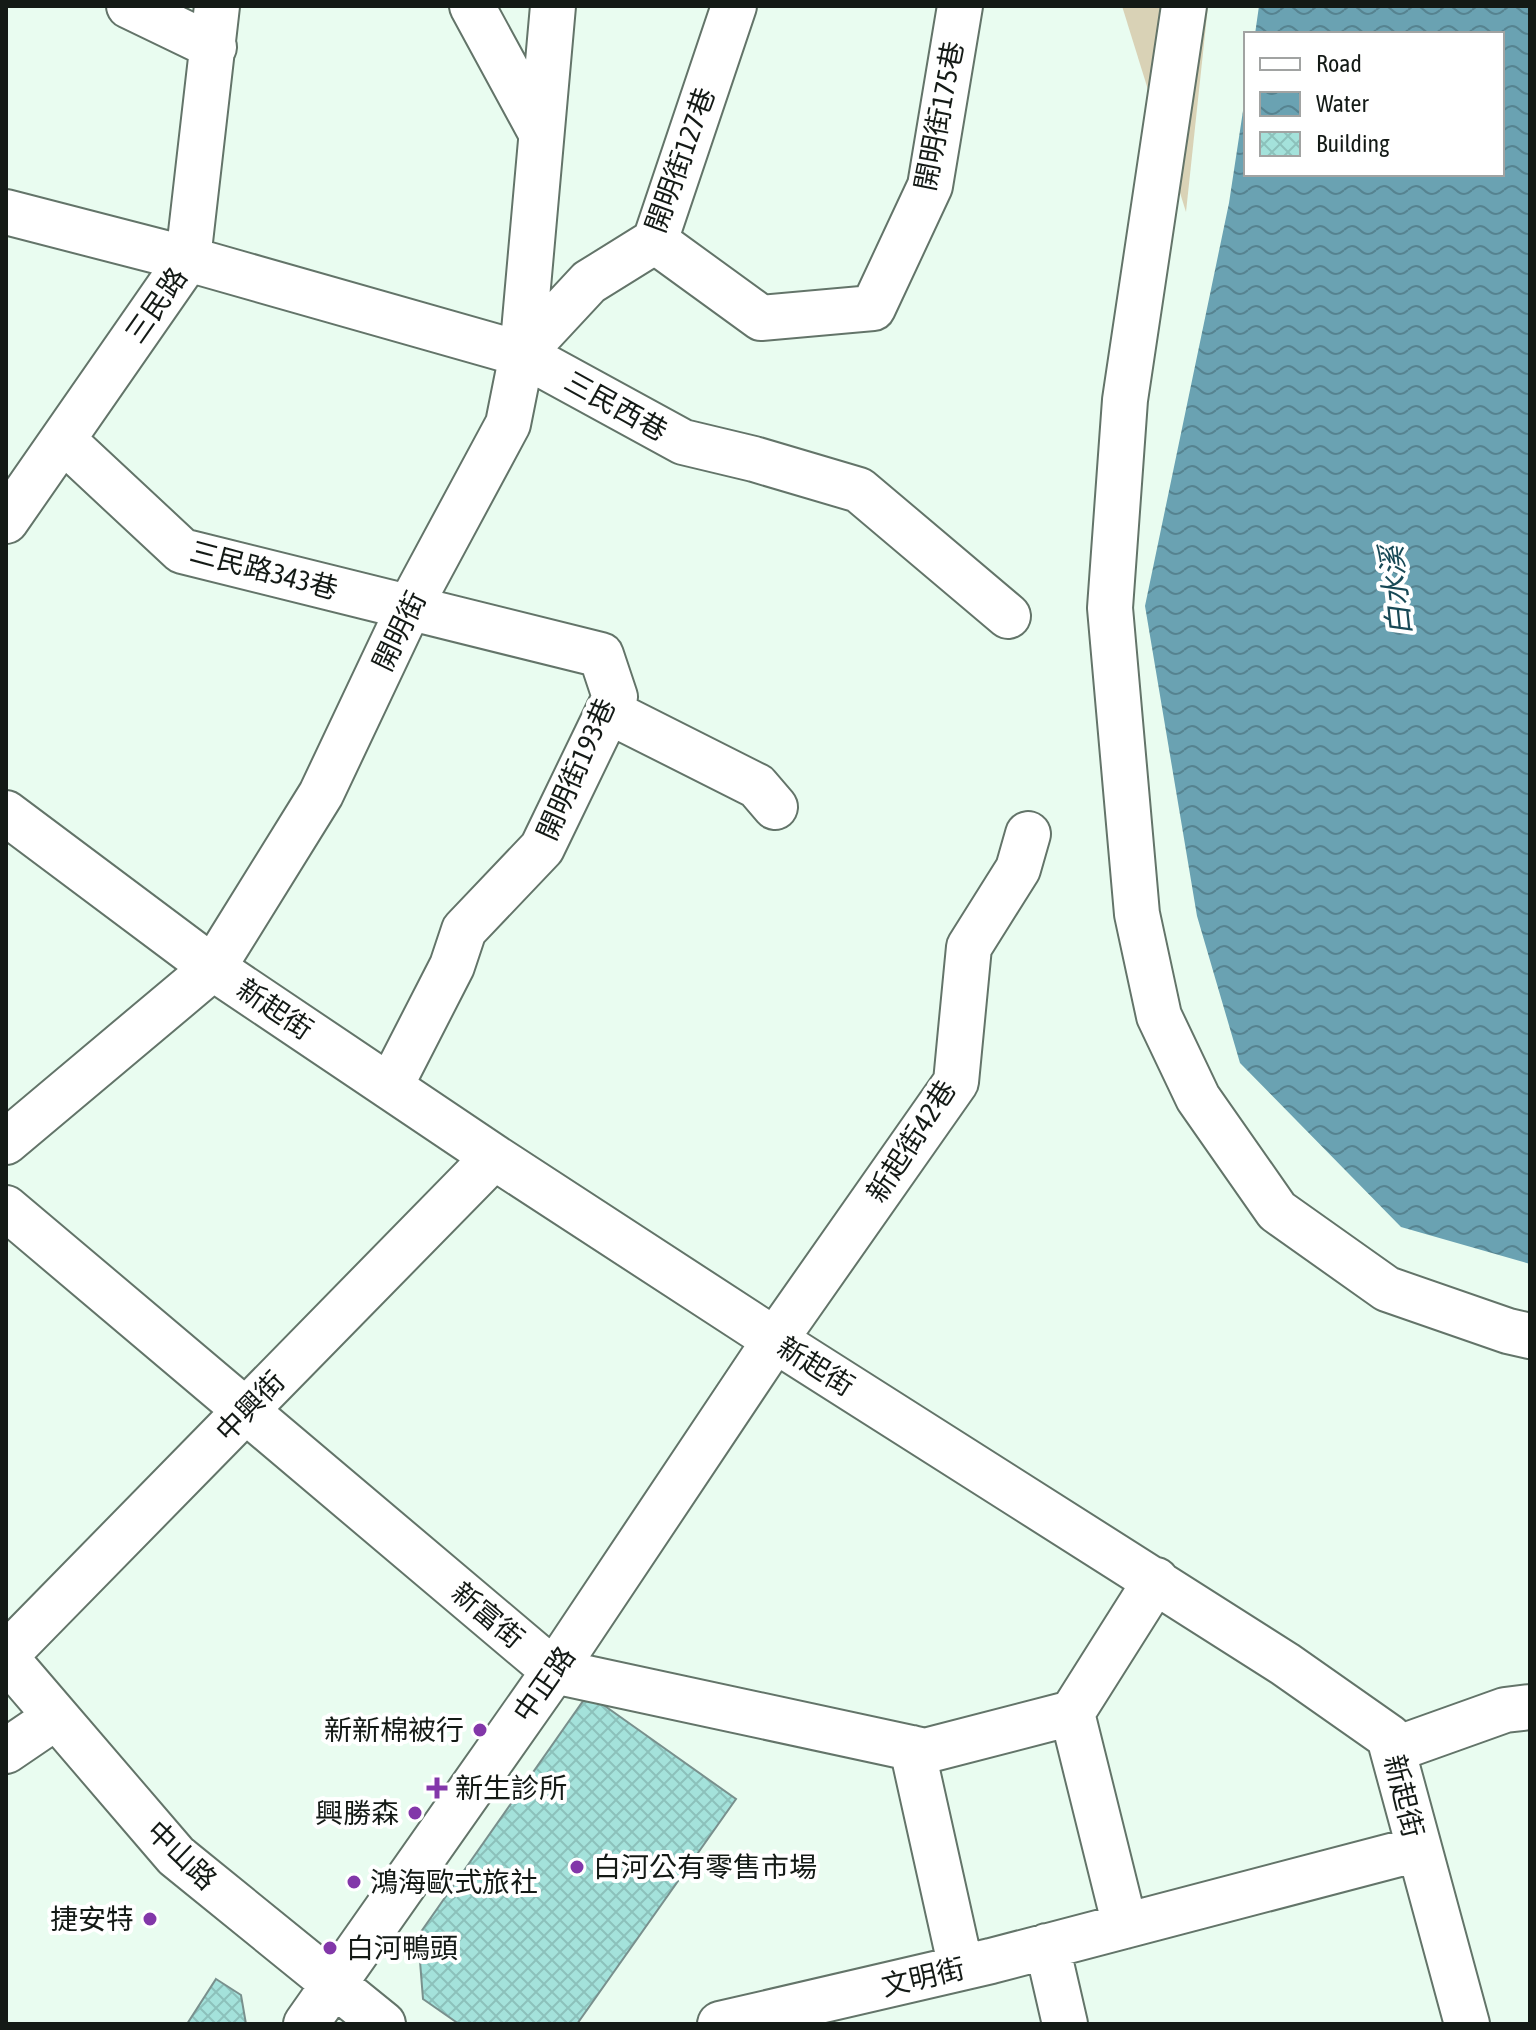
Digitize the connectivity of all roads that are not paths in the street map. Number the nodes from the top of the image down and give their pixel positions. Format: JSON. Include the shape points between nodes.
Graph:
{"nodes":[{"id":1,"x":129,"y":6,"type":"edge"},
{"id":2,"x":472,"y":6,"type":"edge"},
{"id":3,"x":553,"y":6,"type":"edge"},
{"id":4,"x":734,"y":6,"type":"edge"},
{"id":5,"x":960,"y":6,"type":"edge"},
{"id":6,"x":1184,"y":6,"type":"edge"},
{"id":7,"x":216,"y":26,"type":"edge"},
{"id":8,"x":541,"y":133,"type":"junction"},
{"id":9,"x":6,"y":212,"type":"edge"},
{"id":10,"x":655,"y":241,"type":"junction"},
{"id":11,"x":188,"y":259,"type":"junction"},
{"id":12,"x":522,"y":354,"type":"junction"},
{"id":13,"x":63,"y":440,"type":"junction"},
{"id":14,"x":6,"y":521,"type":"edge"},
{"id":15,"x":409,"y":608,"type":"junction"},
{"id":16,"x":1008,"y":616,"type":"dead end"},
{"id":17,"x":608,"y":711,"type":"junction"},
{"id":18,"x":775,"y":807,"type":"dead end"},
{"id":19,"x":6,"y":813,"type":"edge"},
{"id":20,"x":1028,"y":834,"type":"dead end"},
{"id":21,"x":213,"y":968,"type":"junction"},
{"id":22,"x":391,"y":1085,"type":"junction"},
{"id":23,"x":6,"y":1142,"type":"edge"},
{"id":24,"x":494,"y":1157,"type":"junction"},
{"id":25,"x":6,"y":1208,"type":"edge"},
{"id":26,"x":1530,"y":1336,"type":"edge"},
{"id":27,"x":775,"y":1340,"type":"junction"},
{"id":28,"x":246,"y":1411,"type":"junction"},
{"id":29,"x":1156,"y":1580,"type":"junction"},
{"id":30,"x":6,"y":1656,"type":"edge"},
{"id":31,"x":554,"y":1671,"type":"junction"},
{"id":32,"x":1530,"y":1707,"type":"edge"},
{"id":33,"x":1072,"y":1713,"type":"junction"},
{"id":34,"x":56,"y":1717,"type":"junction"},
{"id":35,"x":912,"y":1748,"type":"junction"},
{"id":36,"x":1393,"y":1750,"type":"junction"},
{"id":37,"x":6,"y":1751,"type":"edge"},
{"id":38,"x":1418,"y":1849,"type":"junction"},
{"id":39,"x":1125,"y":1926,"type":"junction"},
{"id":40,"x":1047,"y":1946,"type":"junction"},
{"id":41,"x":961,"y":1968,"type":"junction"},
{"id":42,"x":333,"y":1985,"type":"junction"},
{"id":43,"x":306,"y":2024,"type":"edge"},
{"id":44,"x":383,"y":2024,"type":"edge"},
{"id":45,"x":720,"y":2024,"type":"edge"},
{"id":46,"x":1065,"y":2024,"type":"edge"},
{"id":47,"x":1467,"y":2024,"type":"edge"}],
"edges":[{"from":1,"to":7,"type":"street"},
{"from":2,"to":8,"type":"street"},
{"from":3,"to":8,"type":"street","name":"開明街"},
{"from":4,"to":10,"type":"street","name":"開明街127巷"},
{"from":5,"to":10,"type":"street","name":"開明街175巷","via":[[930,186],[873,308],[761,318]]},
{"from":6,"to":26,"type":"street","via":[[1125,400],[1110,608],[1137,914],[1159,1016],[1198,1098],[1277,1211],[1387,1289]]},
{"from":7,"to":11,"type":"street","name":"三民路"},
{"from":8,"to":12,"type":"street","name":"開明街"},
{"from":9,"to":11,"type":"street","name":"三民西巷"},
{"from":10,"to":12,"type":"street","name":"開明街127巷","via":[[589,282]]},
{"from":11,"to":12,"type":"street","name":"三民西巷"},
{"from":11,"to":13,"type":"street","name":"三民路"},
{"from":12,"to":15,"type":"street","name":"開明街","via":[[508,424]]},
{"from":12,"to":16,"type":"street","name":"三民西巷","via":[[683,442],[859,490]]},
{"from":13,"to":14,"type":"street","name":"三民路"},
{"from":13,"to":15,"type":"street","name":"三民路343巷","via":[[182,551]]},
{"from":15,"to":17,"type":"street","name":"開明街193巷","via":[[601,655],[615,697]]},
{"from":15,"to":21,"type":"street","name":"開明街","via":[[321,794]]},
{"from":17,"to":18,"type":"street","via":[[757,786]]},
{"from":17,"to":22,"type":"street","name":"開明街193巷","via":[[542,848],[464,930],[452,966]]},
{"from":19,"to":21,"type":"street","name":"新起街"},
{"from":20,"to":27,"type":"street","name":"新起街42巷","via":[[1018,869],[969,947],[956,1082]]},
{"from":21,"to":22,"type":"street","name":"新起街"},
{"from":21,"to":23,"type":"street","name":"開明街"},
{"from":22,"to":24,"type":"street","name":"新起街"},
{"from":24,"to":27,"type":"street","name":"新起街"},
{"from":24,"to":28,"type":"street","name":"中興街"},
{"from":25,"to":28,"type":"street","name":"新富街"},
{"from":27,"to":29,"type":"street","name":"新起街"},
{"from":27,"to":31,"type":"street","name":"中正路"},
{"from":28,"to":30,"type":"street","name":"中興街"},
{"from":28,"to":31,"type":"street","name":"新富街"},
{"from":29,"to":33,"type":"street"},
{"from":29,"to":36,"type":"street","name":"新起街","via":[[1389,1737]]},
{"from":30,"to":34,"type":"street","name":"中山路"},
{"from":31,"to":35,"type":"street","name":"新富街"},
{"from":31,"to":42,"type":"street","name":"中正路"},
{"from":32,"to":36,"type":"street","via":[[1505,1710]]},
{"from":33,"to":35,"type":"street","name":"新富街","via":[[925,1751]]},
{"from":33,"to":39,"type":"street"},
{"from":34,"to":37,"type":"street"},
{"from":34,"to":42,"type":"street","name":"中山路","via":[[176,1856]]},
{"from":35,"to":41,"type":"street"},
{"from":36,"to":38,"type":"street","name":"新起街"},
{"from":38,"to":39,"type":"street","name":"文明街"},
{"from":38,"to":47,"type":"street","name":"新起街"},
{"from":39,"to":40,"type":"street","name":"文明街"},
{"from":40,"to":41,"type":"street","name":"文明街"},
{"from":40,"to":46,"type":"street"},
{"from":41,"to":45,"type":"street","name":"文明街"},
{"from":42,"to":43,"type":"street","name":"中正路"},
{"from":42,"to":44,"type":"street","name":"中山路"}]}
